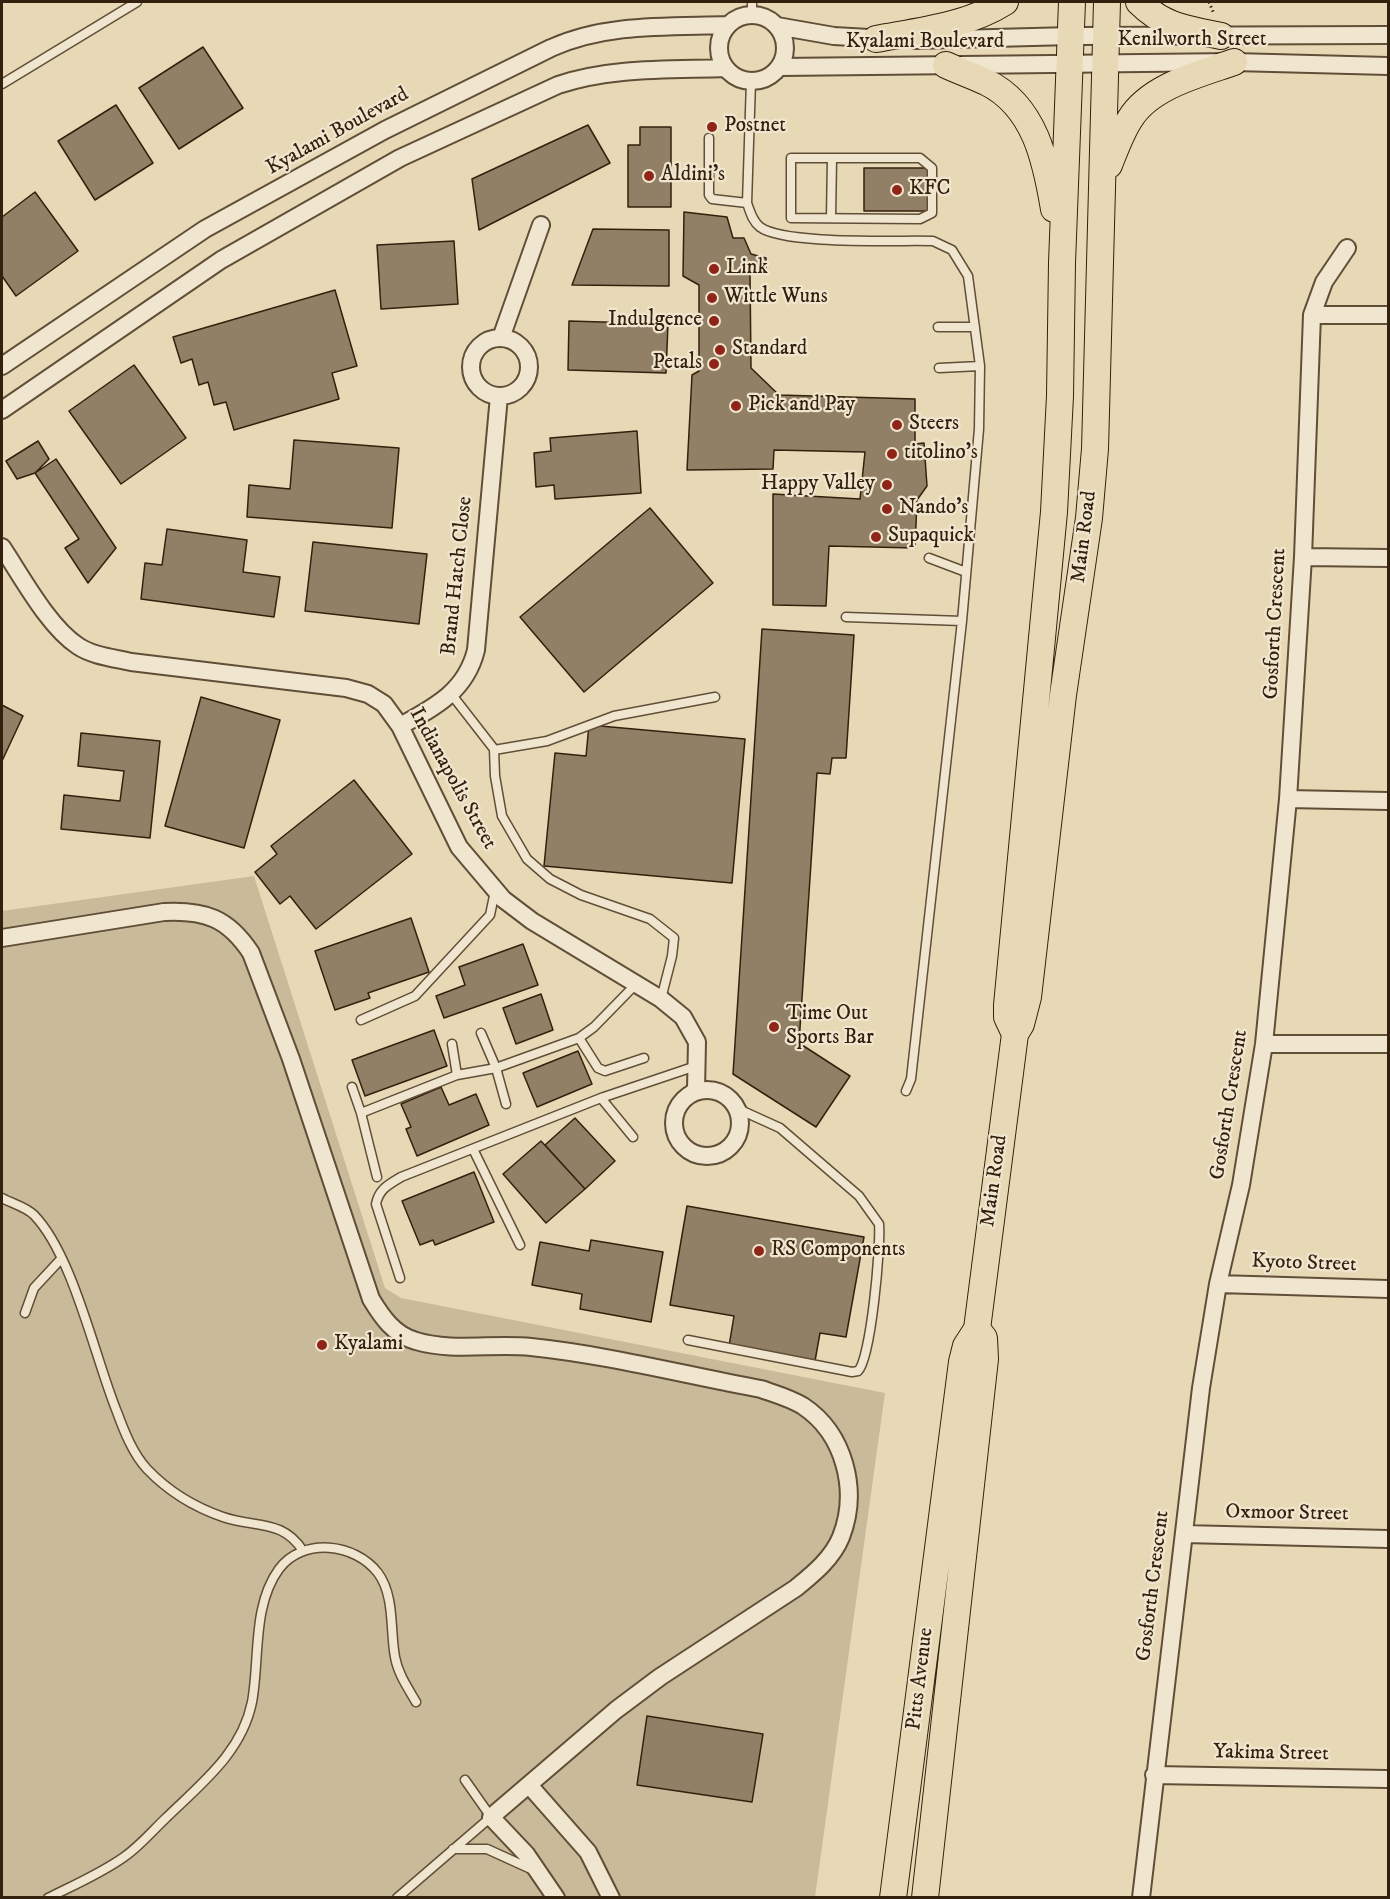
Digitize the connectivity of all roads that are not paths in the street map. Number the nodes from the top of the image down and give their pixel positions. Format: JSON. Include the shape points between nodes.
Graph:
{"nodes":[{"id":1,"x":137,"y":2,"type":"edge"},
{"id":2,"x":1005,"y":2,"type":"edge"},
{"id":3,"x":1072,"y":2,"type":"edge"},
{"id":4,"x":1107,"y":2,"type":"edge"},
{"id":5,"x":1139,"y":2,"type":"edge"},
{"id":6,"x":752,"y":8,"type":"edge"},
{"id":7,"x":728,"y":25,"type":"junction"},
{"id":8,"x":777,"y":26,"type":"junction"},
{"id":9,"x":1107,"y":35,"type":"junction"},
{"id":10,"x":1279,"y":35,"type":"junction"},
{"id":11,"x":1389,"y":35,"type":"edge"},
{"id":12,"x":1072,"y":36,"type":"junction"},
{"id":13,"x":1221,"y":36,"type":"junction"},
{"id":14,"x":876,"y":39,"type":"junction"},
{"id":15,"x":1234,"y":62,"type":"junction"},
{"id":16,"x":1107,"y":63,"type":"junction"},
{"id":17,"x":1278,"y":64,"type":"junction"},
{"id":18,"x":946,"y":65,"type":"junction"},
{"id":19,"x":1071,"y":65,"type":"junction"},
{"id":20,"x":1389,"y":66,"type":"edge"},
{"id":21,"x":780,"y":67,"type":"junction"},
{"id":22,"x":726,"y":68,"type":"junction"},
{"id":23,"x":751,"y":81,"type":"junction"},
{"id":24,"x":2,"y":84,"type":"edge"},
{"id":25,"x":709,"y":138,"type":"dead end"},
{"id":26,"x":832,"y":158,"type":"junction"},
{"id":27,"x":1103,"y":180,"type":"junction"},
{"id":28,"x":747,"y":203,"type":"junction"},
{"id":29,"x":791,"y":218,"type":"junction"},
{"id":30,"x":831,"y":218,"type":"junction"},
{"id":31,"x":542,"y":225,"type":"dead end"},
{"id":32,"x":779,"y":234,"type":"junction"},
{"id":33,"x":1347,"y":248,"type":"dead end"},
{"id":34,"x":1062,"y":263,"type":"junction"},
{"id":35,"x":1312,"y":315,"type":"junction"},
{"id":36,"x":1389,"y":315,"type":"edge"},
{"id":37,"x":938,"y":327,"type":"dead end"},
{"id":38,"x":975,"y":327,"type":"junction"},
{"id":39,"x":501,"y":338,"type":"junction"},
{"id":40,"x":2,"y":366,"type":"edge"},
{"id":41,"x":980,"y":366,"type":"junction"},
{"id":42,"x":939,"y":368,"type":"dead end"},
{"id":43,"x":499,"y":396,"type":"junction"},
{"id":44,"x":2,"y":410,"type":"edge"},
{"id":45,"x":2,"y":547,"type":"edge"},
{"id":46,"x":1303,"y":556,"type":"junction"},
{"id":47,"x":929,"y":558,"type":"dead end"},
{"id":48,"x":1389,"y":558,"type":"edge"},
{"id":49,"x":966,"y":572,"type":"junction"},
{"id":50,"x":846,"y":617,"type":"dead end"},
{"id":51,"x":962,"y":621,"type":"junction"},
{"id":52,"x":452,"y":695,"type":"junction"},
{"id":53,"x":715,"y":697,"type":"dead end"},
{"id":54,"x":400,"y":726,"type":"junction"},
{"id":55,"x":494,"y":750,"type":"junction"},
{"id":56,"x":1288,"y":799,"type":"junction"},
{"id":57,"x":1389,"y":801,"type":"edge"},
{"id":58,"x":495,"y":891,"type":"junction"},
{"id":59,"x":2,"y":938,"type":"edge"},
{"id":60,"x":636,"y":984,"type":"junction"},
{"id":61,"x":660,"y":999,"type":"junction"},
{"id":62,"x":361,"y":1020,"type":"dead end"},
{"id":63,"x":481,"y":1033,"type":"dead end"},
{"id":64,"x":1014,"y":1034,"type":"junction"},
{"id":65,"x":579,"y":1038,"type":"junction"},
{"id":66,"x":452,"y":1044,"type":"dead end"},
{"id":67,"x":1264,"y":1044,"type":"junction"},
{"id":68,"x":1389,"y":1044,"type":"edge"},
{"id":69,"x":644,"y":1058,"type":"dead end"},
{"id":70,"x":696,"y":1065,"type":"junction"},
{"id":71,"x":496,"y":1068,"type":"junction"},
{"id":72,"x":457,"y":1075,"type":"junction"},
{"id":73,"x":352,"y":1087,"type":"dead end"},
{"id":74,"x":906,"y":1091,"type":"dead end"},
{"id":75,"x":691,"y":1094,"type":"junction"},
{"id":76,"x":602,"y":1098,"type":"junction"},
{"id":77,"x":506,"y":1104,"type":"dead end"},
{"id":78,"x":736,"y":1108,"type":"junction"},
{"id":79,"x":361,"y":1113,"type":"junction"},
{"id":80,"x":633,"y":1137,"type":"dead end"},
{"id":81,"x":473,"y":1149,"type":"junction"},
{"id":82,"x":377,"y":1177,"type":"dead end"},
{"id":83,"x":2,"y":1198,"type":"edge"},
{"id":84,"x":520,"y":1245,"type":"dead end"},
{"id":85,"x":61,"y":1259,"type":"junction"},
{"id":86,"x":400,"y":1278,"type":"dead end"},
{"id":87,"x":1218,"y":1284,"type":"junction"},
{"id":88,"x":1389,"y":1288,"type":"edge"},
{"id":89,"x":25,"y":1313,"type":"dead end"},
{"id":90,"x":688,"y":1340,"type":"dead end"},
{"id":91,"x":961,"y":1461,"type":"junction"},
{"id":92,"x":1184,"y":1534,"type":"junction"},
{"id":93,"x":1389,"y":1539,"type":"edge"},
{"id":94,"x":303,"y":1551,"type":"junction"},
{"id":95,"x":416,"y":1702,"type":"dead end"},
{"id":96,"x":1154,"y":1775,"type":"junction"},
{"id":97,"x":1389,"y":1779,"type":"edge"},
{"id":98,"x":465,"y":1780,"type":"dead end"},
{"id":99,"x":529,"y":1785,"type":"junction"},
{"id":100,"x":491,"y":1817,"type":"junction"},
{"id":101,"x":453,"y":1849,"type":"junction"},
{"id":102,"x":540,"y":1873,"type":"junction"},
{"id":103,"x":48,"y":1898,"type":"edge"},
{"id":104,"x":397,"y":1898,"type":"edge"},
{"id":105,"x":556,"y":1898,"type":"edge"},
{"id":106,"x":611,"y":1898,"type":"edge"},
{"id":107,"x":893,"y":1898,"type":"edge"},
{"id":108,"x":925,"y":1898,"type":"edge"},
{"id":109,"x":1141,"y":1898,"type":"edge"}],
"edges":[{"from":1,"to":24,"type":"lane"},
{"from":2,"to":14,"type":"main road","via":[[947,26]]},
{"from":3,"to":12,"type":"main road"},
{"from":4,"to":9,"type":"main road"},
{"from":5,"to":13,"type":"main road","via":[[1168,24]]},
{"from":6,"to":7,"type":"street","name":"Kyalami Boulevard"},
{"from":6,"to":8,"type":"street","name":"Kyalami Boulevard"},
{"from":7,"to":22,"type":"street","via":[[719,44]]},
{"from":7,"to":40,"type":"street","name":"Kyalami Boulevard","via":[[597,32],[551,48],[385,130],[206,229]]},
{"from":8,"to":14,"type":"street","name":"Kyalami Boulevard"},
{"from":8,"to":21,"type":"street","via":[[785,45]]},
{"from":9,"to":12,"type":"street","name":"Kenilworth Street"},
{"from":9,"to":13,"type":"street","name":"Kenilworth Street"},
{"from":9,"to":16,"type":"main road","name":"Main Road"},
{"from":10,"to":11,"type":"street","name":"Kenilworth Street"},
{"from":10,"to":13,"type":"street","name":"Kenilworth Street"},
{"from":10,"to":17,"type":"street","name":"Kenilworth Street"},
{"from":12,"to":14,"type":"street","name":"Kyalami Boulevard"},
{"from":12,"to":19,"type":"main road","name":"Main Road"},
{"from":15,"to":16,"type":"street","name":"Kenilworth Street"},
{"from":15,"to":17,"type":"street","name":"Kenilworth Street"},
{"from":15,"to":27,"type":"main road","via":[[1192,76],[1143,103],[1130,117]]},
{"from":16,"to":19,"type":"street","name":"Kenilworth Street"},
{"from":16,"to":27,"type":"main road","name":"Main Road"},
{"from":17,"to":20,"type":"street","name":"Kenilworth Street"},
{"from":18,"to":19,"type":"street","name":"Kyalami Boulevard"},
{"from":18,"to":21,"type":"street","name":"Kyalami Boulevard"},
{"from":18,"to":34,"type":"main road","via":[[988,83],[1005,96],[1034,130],[1050,183]]},
{"from":19,"to":34,"type":"main road","name":"Main Road"},
{"from":21,"to":23,"type":"street","name":"Kyalami Boulevard","via":[[772,75]]},
{"from":22,"to":23,"type":"street","via":[[740,79]]},
{"from":22,"to":44,"type":"street","via":[[585,76],[400,158],[221,260]]},
{"from":23,"to":28,"type":"lane"},
{"from":25,"to":28,"type":"lane","via":[[709,195],[712,199]]},
{"from":26,"to":29,"type":"lane","via":[[790,158]]},
{"from":26,"to":30,"type":"lane"},
{"from":26,"to":30,"type":"lane","via":[[920,158],[932,168],[932,213],[920,219]]},
{"from":27,"to":64,"type":"main road","name":"Main Road","via":[[1095,449],[1089,518],[1063,695],[1028,997],[1021,1024]]},
{"from":28,"to":32,"type":"lane","via":[[761,228]]},
{"from":29,"to":30,"type":"lane"},
{"from":29,"to":32,"type":"lane"},
{"from":31,"to":39,"type":"street"},
{"from":32,"to":38,"type":"lane","via":[[944,244],[959,258],[968,276]]},
{"from":33,"to":35,"type":"street","name":"Gosforth Crescent","via":[[1324,282]]},
{"from":34,"to":64,"type":"main road","name":"Main Road","via":[[1054,512],[1007,1005]]},
{"from":35,"to":36,"type":"street"},
{"from":35,"to":46,"type":"street","name":"Gosforth Crescent"},
{"from":37,"to":38,"type":"lane"},
{"from":38,"to":41,"type":"lane"},
{"from":39,"to":43,"type":"street","via":[[477,349],[471,366],[482,390]]},
{"from":39,"to":43,"type":"street","via":[[525,351],[530,368],[524,385]]},
{"from":41,"to":42,"type":"lane"},
{"from":41,"to":49,"type":"lane","via":[[977,458]]},
{"from":43,"to":52,"type":"street","name":"Brand Hatch Close","via":[[476,650],[471,667]]},
{"from":45,"to":54,"type":"street","name":"Indianapolis Street","via":[[49,615],[79,647],[131,662],[346,688],[368,694],[384,704]]},
{"from":46,"to":48,"type":"street"},
{"from":46,"to":56,"type":"street","name":"Gosforth Crescent"},
{"from":47,"to":49,"type":"lane"},
{"from":49,"to":51,"type":"lane"},
{"from":50,"to":51,"type":"lane"},
{"from":51,"to":74,"type":"lane","via":[[911,1079]]},
{"from":52,"to":54,"type":"street","name":"Brand Hatch Close"},
{"from":52,"to":55,"type":"lane"},
{"from":53,"to":55,"type":"lane","via":[[614,716],[548,741]]},
{"from":54,"to":58,"type":"street","name":"Indianapolis Street","via":[[459,847]]},
{"from":55,"to":61,"type":"lane","via":[[502,816],[526,859],[550,879],[650,919],[674,938]]},
{"from":56,"to":57,"type":"street"},
{"from":56,"to":67,"type":"street","name":"Gosforth Crescent"},
{"from":58,"to":60,"type":"street","name":"Indianapolis Street","via":[[532,921]]},
{"from":58,"to":62,"type":"lane","via":[[490,915],[415,996]]},
{"from":59,"to":99,"type":"street","via":[[190,911],[210,916],[241,938],[251,952],[291,1059],[371,1299],[389,1326],[402,1335],[417,1342],[531,1347],[761,1389],[805,1407],[834,1438],[848,1477],[847,1514],[841,1538],[816,1572],[660,1677]]},
{"from":60,"to":61,"type":"street","name":"Indianapolis Street"},
{"from":60,"to":65,"type":"lane"},
{"from":61,"to":70,"type":"street","name":"Indianapolis Street","via":[[683,1017],[691,1029],[697,1042]]},
{"from":63,"to":71,"type":"lane"},
{"from":64,"to":91,"type":"main road","name":"Main Road","via":[[977,1329],[984,1338],[985,1359]]},
{"from":65,"to":69,"type":"lane","via":[[598,1068],[605,1071]]},
{"from":65,"to":71,"type":"lane"},
{"from":66,"to":72,"type":"lane"},
{"from":67,"to":68,"type":"street"},
{"from":67,"to":87,"type":"street","name":"Gosforth Crescent","via":[[1241,1185]]},
{"from":70,"to":75,"type":"street","name":"Indianapolis Street","via":[[696,1090]]},
{"from":70,"to":76,"type":"lane"},
{"from":71,"to":72,"type":"lane"},
{"from":71,"to":77,"type":"lane"},
{"from":72,"to":79,"type":"lane"},
{"from":73,"to":79,"type":"lane"},
{"from":75,"to":78,"type":"street","via":[[711,1091],[730,1100]]},
{"from":75,"to":78,"type":"street","via":[[674,1119],[678,1139],[693,1153],[713,1156],[731,1146],[740,1128]]},
{"from":76,"to":80,"type":"lane"},
{"from":76,"to":81,"type":"lane"},
{"from":78,"to":90,"type":"lane","via":[[780,1128],[859,1196],[879,1224],[870,1333],[863,1367],[852,1372]]},
{"from":79,"to":82,"type":"lane"},
{"from":81,"to":84,"type":"lane"},
{"from":81,"to":86,"type":"lane","via":[[401,1177],[378,1195],[376,1204]]},
{"from":83,"to":85,"type":"lane","via":[[33,1214]]},
{"from":85,"to":89,"type":"lane","via":[[34,1288]]},
{"from":85,"to":94,"type":"lane","via":[[113,1404],[144,1466],[180,1497],[224,1518],[285,1531]]},
{"from":87,"to":88,"type":"street","name":"Kyoto Street"},
{"from":87,"to":92,"type":"street","name":"Gosforth Crescent"},
{"from":91,"to":107,"type":"main road","name":"Pitts Avenue"},
{"from":91,"to":108,"type":"main road","name":"Pitts Avenue"},
{"from":92,"to":93,"type":"street","name":"Oxmoor Street"},
{"from":92,"to":96,"type":"street","name":"Gosforth Crescent"},
{"from":94,"to":95,"type":"lane","via":[[318,1547],[345,1550],[379,1574],[390,1607],[396,1659]]},
{"from":94,"to":103,"type":"lane","via":[[280,1568],[269,1587],[252,1701],[246,1724],[232,1749],[216,1770],[126,1856]]},
{"from":96,"to":97,"type":"street","name":"Yakima Street"},
{"from":96,"to":109,"type":"street","name":"Gosforth Crescent"},
{"from":98,"to":100,"type":"lane"},
{"from":99,"to":100,"type":"street"},
{"from":99,"to":106,"type":"street","via":[[588,1852]]},
{"from":100,"to":101,"type":"lane"},
{"from":100,"to":102,"type":"street"},
{"from":101,"to":102,"type":"lane","via":[[487,1849]]},
{"from":101,"to":104,"type":"lane"},
{"from":102,"to":105,"type":"street"}]}
